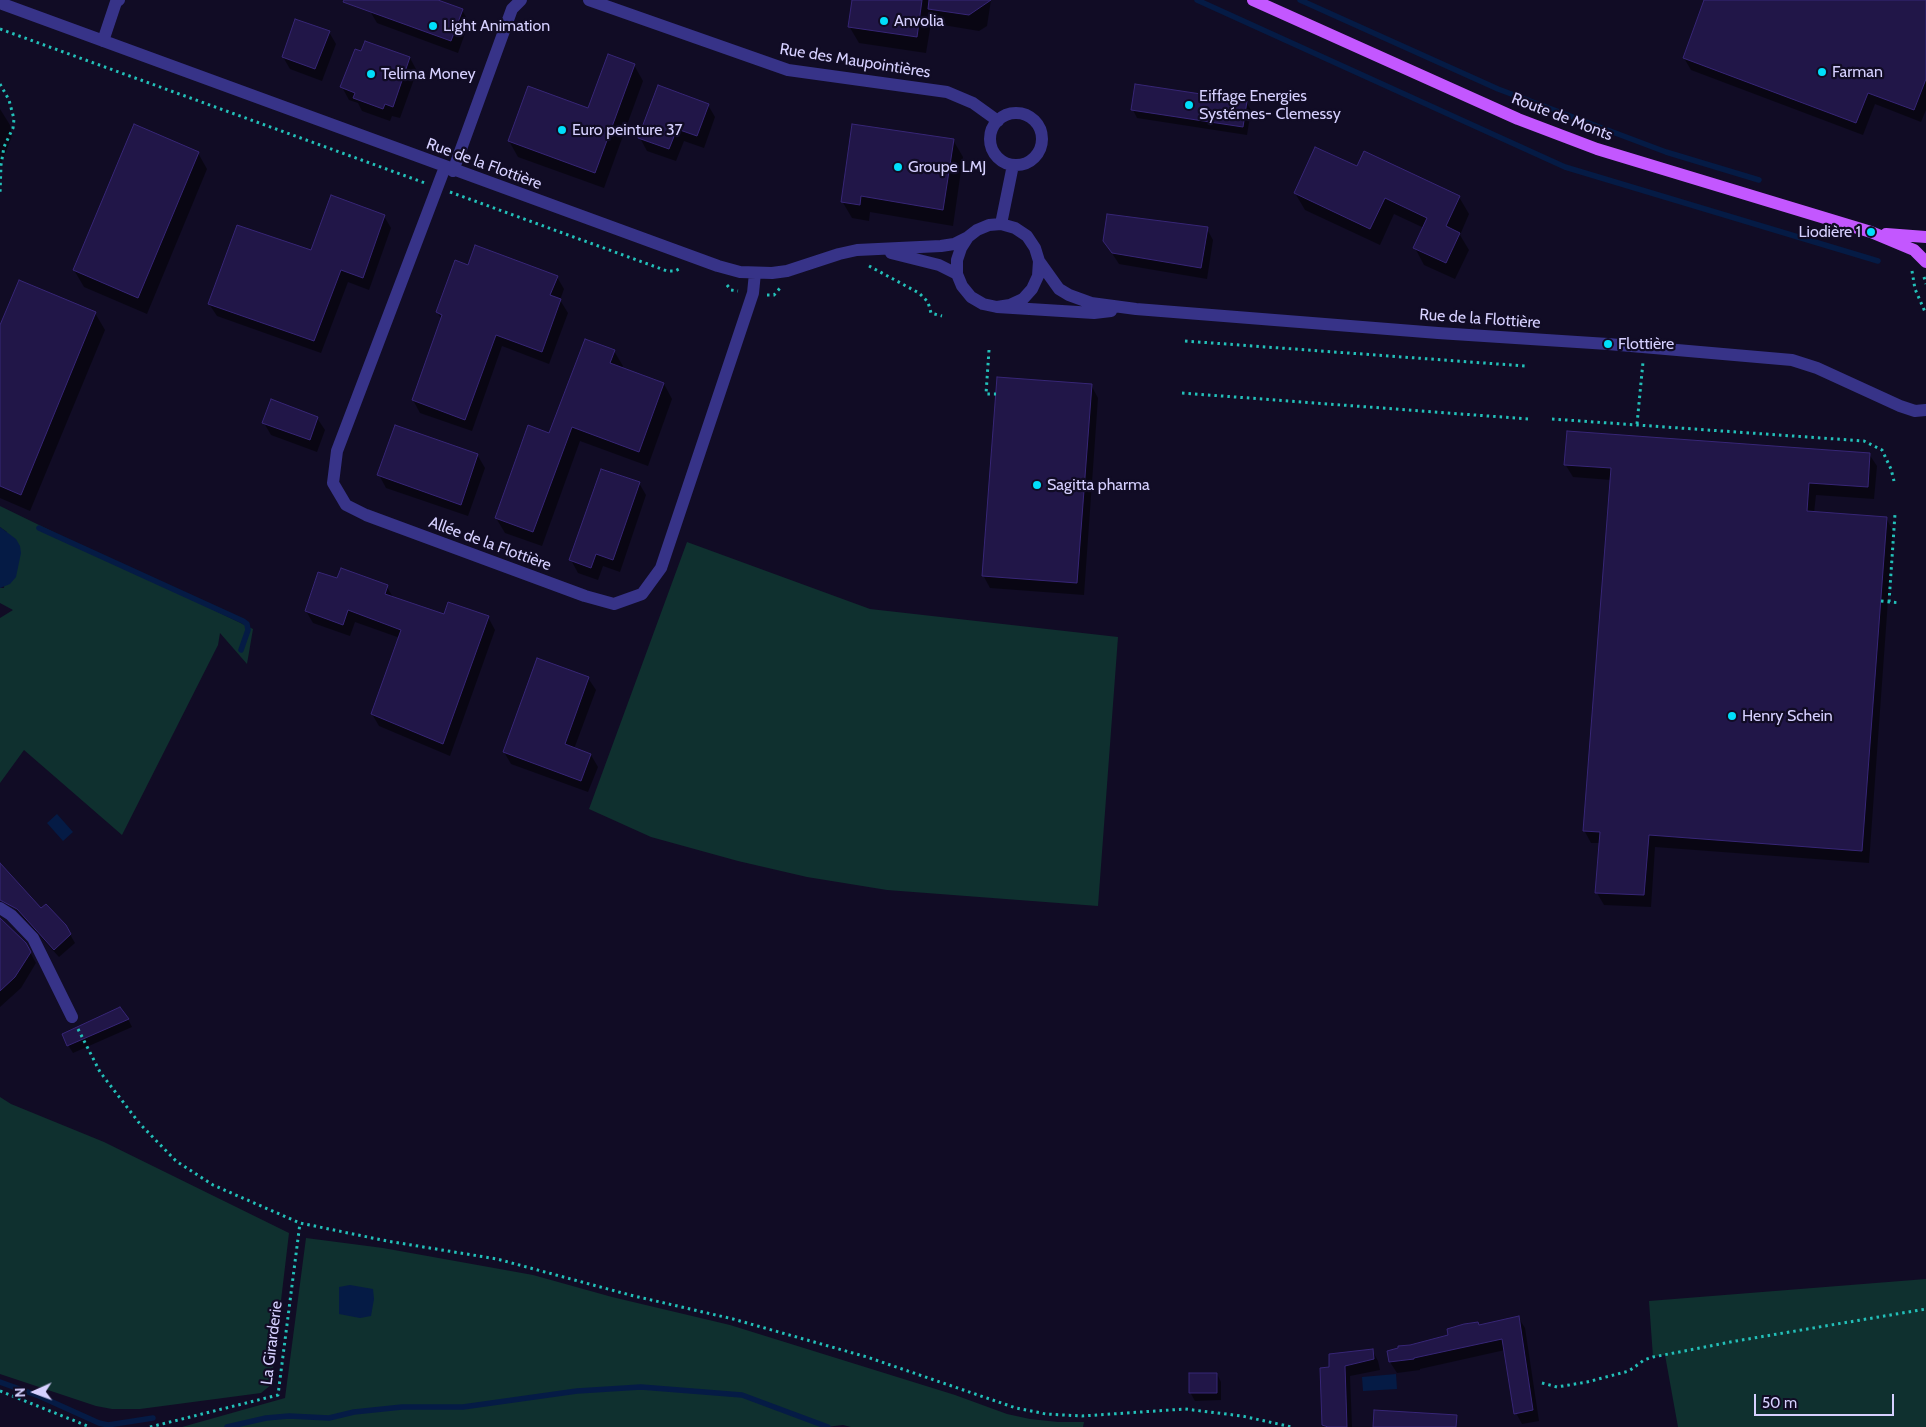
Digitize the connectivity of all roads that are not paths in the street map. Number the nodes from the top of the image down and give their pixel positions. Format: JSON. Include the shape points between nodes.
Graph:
{"nodes":[{"id":1,"x":119,"y":0,"type":"edge"},
{"id":2,"x":521,"y":0,"type":"edge"},
{"id":3,"x":589,"y":0,"type":"edge"},
{"id":4,"x":1253,"y":0,"type":"edge"},
{"id":5,"x":0,"y":3,"type":"edge"},
{"id":6,"x":102,"y":41,"type":"junction"},
{"id":7,"x":998,"y":121,"type":"junction"},
{"id":8,"x":1013,"y":165,"type":"junction"},
{"id":9,"x":449,"y":169,"type":"junction"},
{"id":10,"x":1001,"y":224,"type":"junction"},
{"id":11,"x":1871,"y":232,"type":"junction"},
{"id":12,"x":968,"y":237,"type":"junction"},
{"id":13,"x":1926,"y":238,"type":"edge"},
{"id":14,"x":856,"y":250,"type":"junction"},
{"id":15,"x":1039,"y":261,"type":"junction"},
{"id":16,"x":1926,"y":262,"type":"edge"},
{"id":17,"x":755,"y":273,"type":"junction"},
{"id":18,"x":958,"y":274,"type":"junction"},
{"id":19,"x":996,"y":307,"type":"junction"},
{"id":20,"x":1123,"y":308,"type":"junction"},
{"id":21,"x":1926,"y":410,"type":"edge"},
{"id":22,"x":0,"y":908,"type":"edge"},
{"id":23,"x":72,"y":1017,"type":"road end"}],
"edges":[{"from":1,"to":6,"type":"street"},
{"from":2,"to":9,"type":"street","via":[[512,9]]},
{"from":3,"to":7,"type":"street","name":"Rue des Maupointières","via":[[788,70],[947,92],[973,103]]},
{"from":4,"to":11,"type":"main road","name":"Route de Monts","via":[[1544,129]]},
{"from":5,"to":6,"type":"street","name":"Rue de la Flottière"},
{"from":6,"to":9,"type":"street","name":"Rue de la Flottière"},
{"from":7,"to":8,"type":"street","via":[[990,136],[991,144],[998,158]]},
{"from":7,"to":8,"type":"street","via":[[1005,116],[1022,114],[1030,117],[1040,131],[1042,143],[1036,156],[1022,165]]},
{"from":8,"to":10,"type":"street"},
{"from":9,"to":17,"type":"street","name":"Rue de la Flottière","via":[[691,258]]},
{"from":9,"to":17,"type":"street","name":"Allée de la Flottière","via":[[337,451],[333,483],[346,505],[366,515],[585,596],[614,604],[642,594],[661,568],[753,293]]},
{"from":10,"to":12,"type":"street","via":[[989,225]]},
{"from":10,"to":15,"type":"street","via":[[1027,236]]},
{"from":11,"to":13,"type":"main road","name":"Route de Monts"},
{"from":11,"to":16,"type":"main road","name":"Route de Monts","via":[[1914,250]]},
{"from":12,"to":14,"type":"street","name":"Rue de la Flottière","via":[[941,246]]},
{"from":12,"to":18,"type":"street","via":[[957,260]]},
{"from":14,"to":17,"type":"street","name":"Rue de la Flottière","via":[[787,271]]},
{"from":14,"to":18,"type":"street","via":[[895,253],[939,265]]},
{"from":15,"to":19,"type":"street","via":[[1038,276],[1023,299]]},
{"from":15,"to":20,"type":"street","name":"Rue de la Flottière","via":[[1052,281],[1068,295]]},
{"from":18,"to":19,"type":"street","via":[[971,297]]},
{"from":19,"to":20,"type":"street","via":[[1094,313]]},
{"from":20,"to":21,"type":"street","name":"Rue de la Flottière","via":[[1792,360],[1900,406],[1915,411]]},
{"from":22,"to":23,"type":"street","via":[[32,938]]}]}
